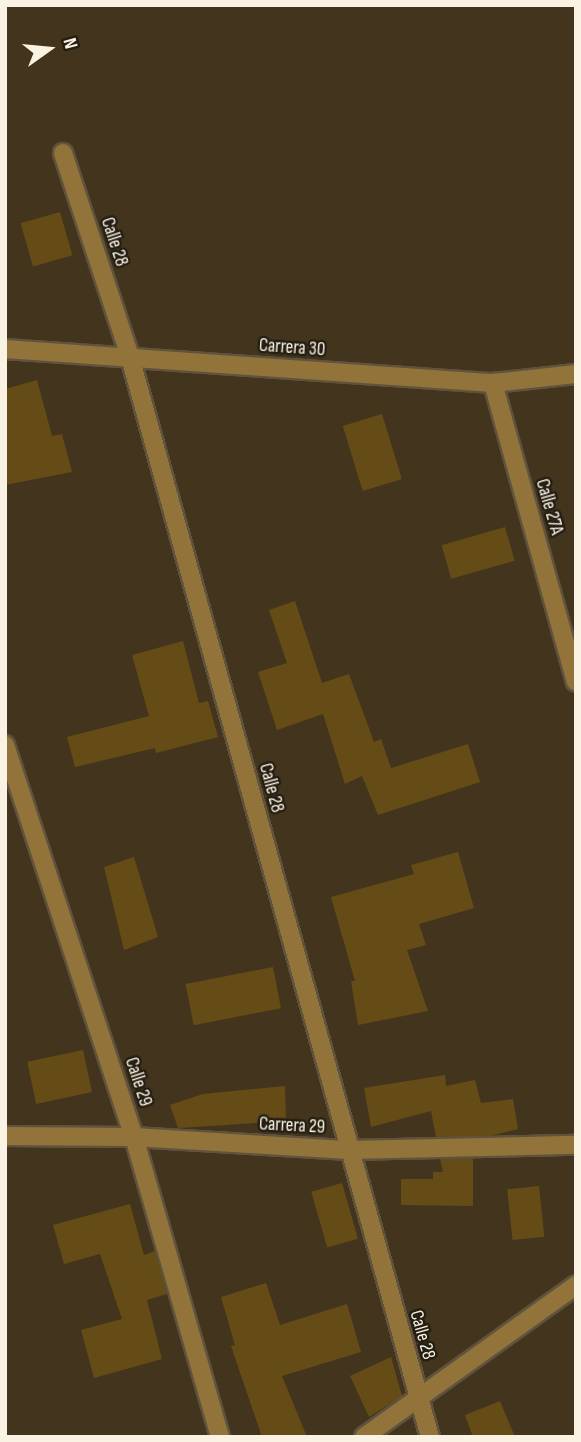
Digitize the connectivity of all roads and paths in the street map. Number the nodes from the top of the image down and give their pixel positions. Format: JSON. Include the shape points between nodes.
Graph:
{"nodes":[{"id":1,"x":63,"y":153,"type":"dead end"},
{"id":2,"x":5,"y":349,"type":"edge"},
{"id":3,"x":130,"y":357,"type":"junction"},
{"id":4,"x":576,"y":374,"type":"edge"},
{"id":5,"x":493,"y":383,"type":"junction"},
{"id":6,"x":576,"y":682,"type":"edge"},
{"id":7,"x":5,"y":745,"type":"edge"},
{"id":8,"x":5,"y":1136,"type":"edge"},
{"id":9,"x":134,"y":1138,"type":"junction"},
{"id":10,"x":576,"y":1145,"type":"edge"},
{"id":11,"x":349,"y":1150,"type":"junction"},
{"id":12,"x":576,"y":1285,"type":"edge"},
{"id":13,"x":418,"y":1397,"type":"junction"},
{"id":14,"x":220,"y":1437,"type":"edge"},
{"id":15,"x":364,"y":1437,"type":"edge"},
{"id":16,"x":430,"y":1437,"type":"edge"}],
"edges":[{"from":1,"to":3,"type":"street","name":"Calle 28"},
{"from":2,"to":3,"type":"street","name":"Carrera 30"},
{"from":3,"to":5,"type":"street","name":"Carrera 30"},
{"from":3,"to":11,"type":"street","name":"Calle 28"},
{"from":4,"to":5,"type":"street","name":"Carrera 30"},
{"from":5,"to":6,"type":"street","name":"Calle 27A"},
{"from":7,"to":9,"type":"street","name":"Calle 29"},
{"from":8,"to":9,"type":"street","name":"Carrera 29"},
{"from":9,"to":11,"type":"street","name":"Carrera 29"},
{"from":9,"to":14,"type":"street","name":"Calle 29"},
{"from":10,"to":11,"type":"street","name":"Carrera 29"},
{"from":11,"to":13,"type":"street","name":"Calle 28"},
{"from":12,"to":13,"type":"street"},
{"from":13,"to":15,"type":"street"},
{"from":13,"to":16,"type":"street","name":"Calle 28"}]}
